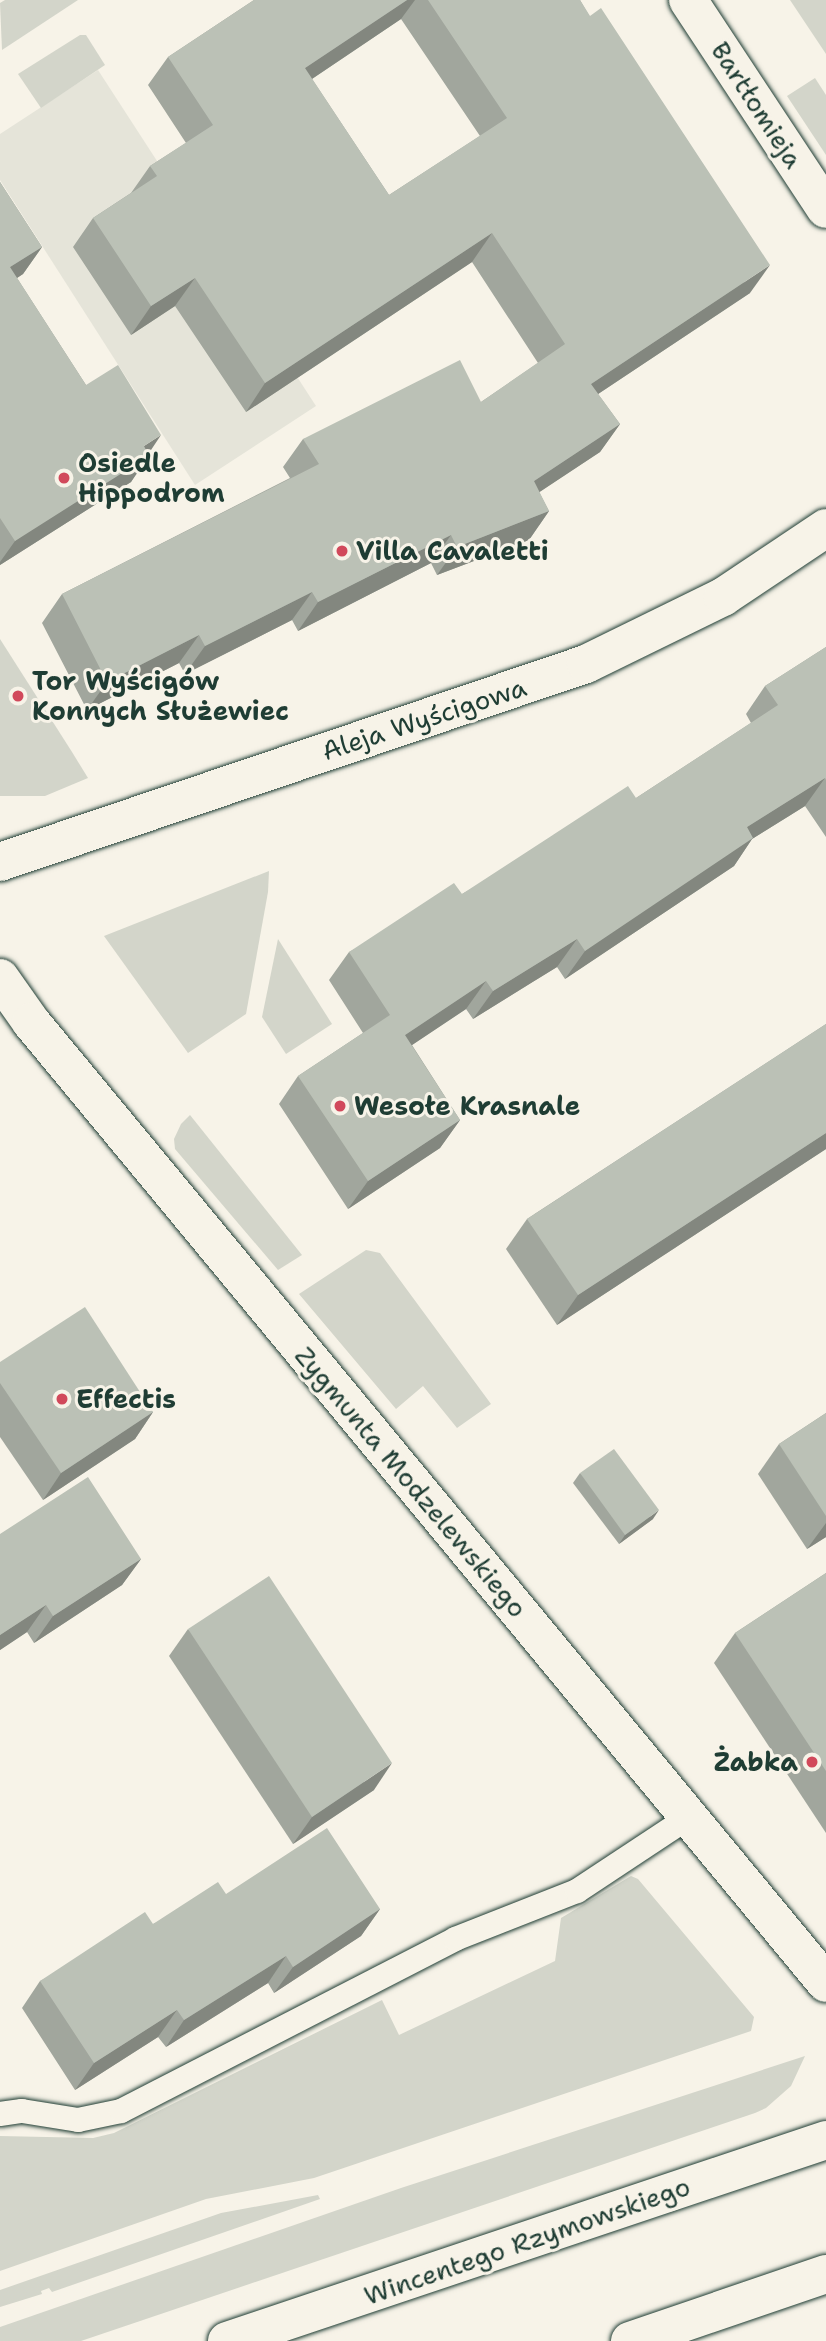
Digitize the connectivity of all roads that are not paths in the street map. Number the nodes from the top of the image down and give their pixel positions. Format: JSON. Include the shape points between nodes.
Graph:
{"nodes":[{"id":1,"x":688,"y":0,"type":"edge"},
{"id":2,"x":826,"y":209,"type":"edge"},
{"id":3,"x":826,"y":528,"type":"edge"},
{"id":4,"x":0,"y":862,"type":"edge"},
{"id":5,"x":0,"y":978,"type":"edge"},
{"id":6,"x":689,"y":1817,"type":"junction"},
{"id":7,"x":826,"y":1983,"type":"edge"},
{"id":8,"x":0,"y":2114,"type":"edge"},
{"id":9,"x":826,"y":2140,"type":"edge"},
{"id":10,"x":826,"y":2274,"type":"edge"},
{"id":11,"x":227,"y":2341,"type":"edge"},
{"id":12,"x":630,"y":2341,"type":"edge"}],
"edges":[{"from":1,"to":2,"type":"street","name":"Bartłomieja"},
{"from":3,"to":4,"type":"street","name":"Aleja Wyścigowa","via":[[723,597],[586,664]]},
{"from":5,"to":6,"type":"street","name":"Zygmunta Modzelewskiego"},
{"from":6,"to":7,"type":"street","name":"Zygmunta Modzelewskiego"},
{"from":6,"to":8,"type":"lane","via":[[577,1891],[454,1939],[121,2111],[78,2120],[22,2111]]},
{"from":9,"to":11,"type":"street","name":"Wincentego Rzymowskiego"},
{"from":10,"to":12,"type":"street"}]}
